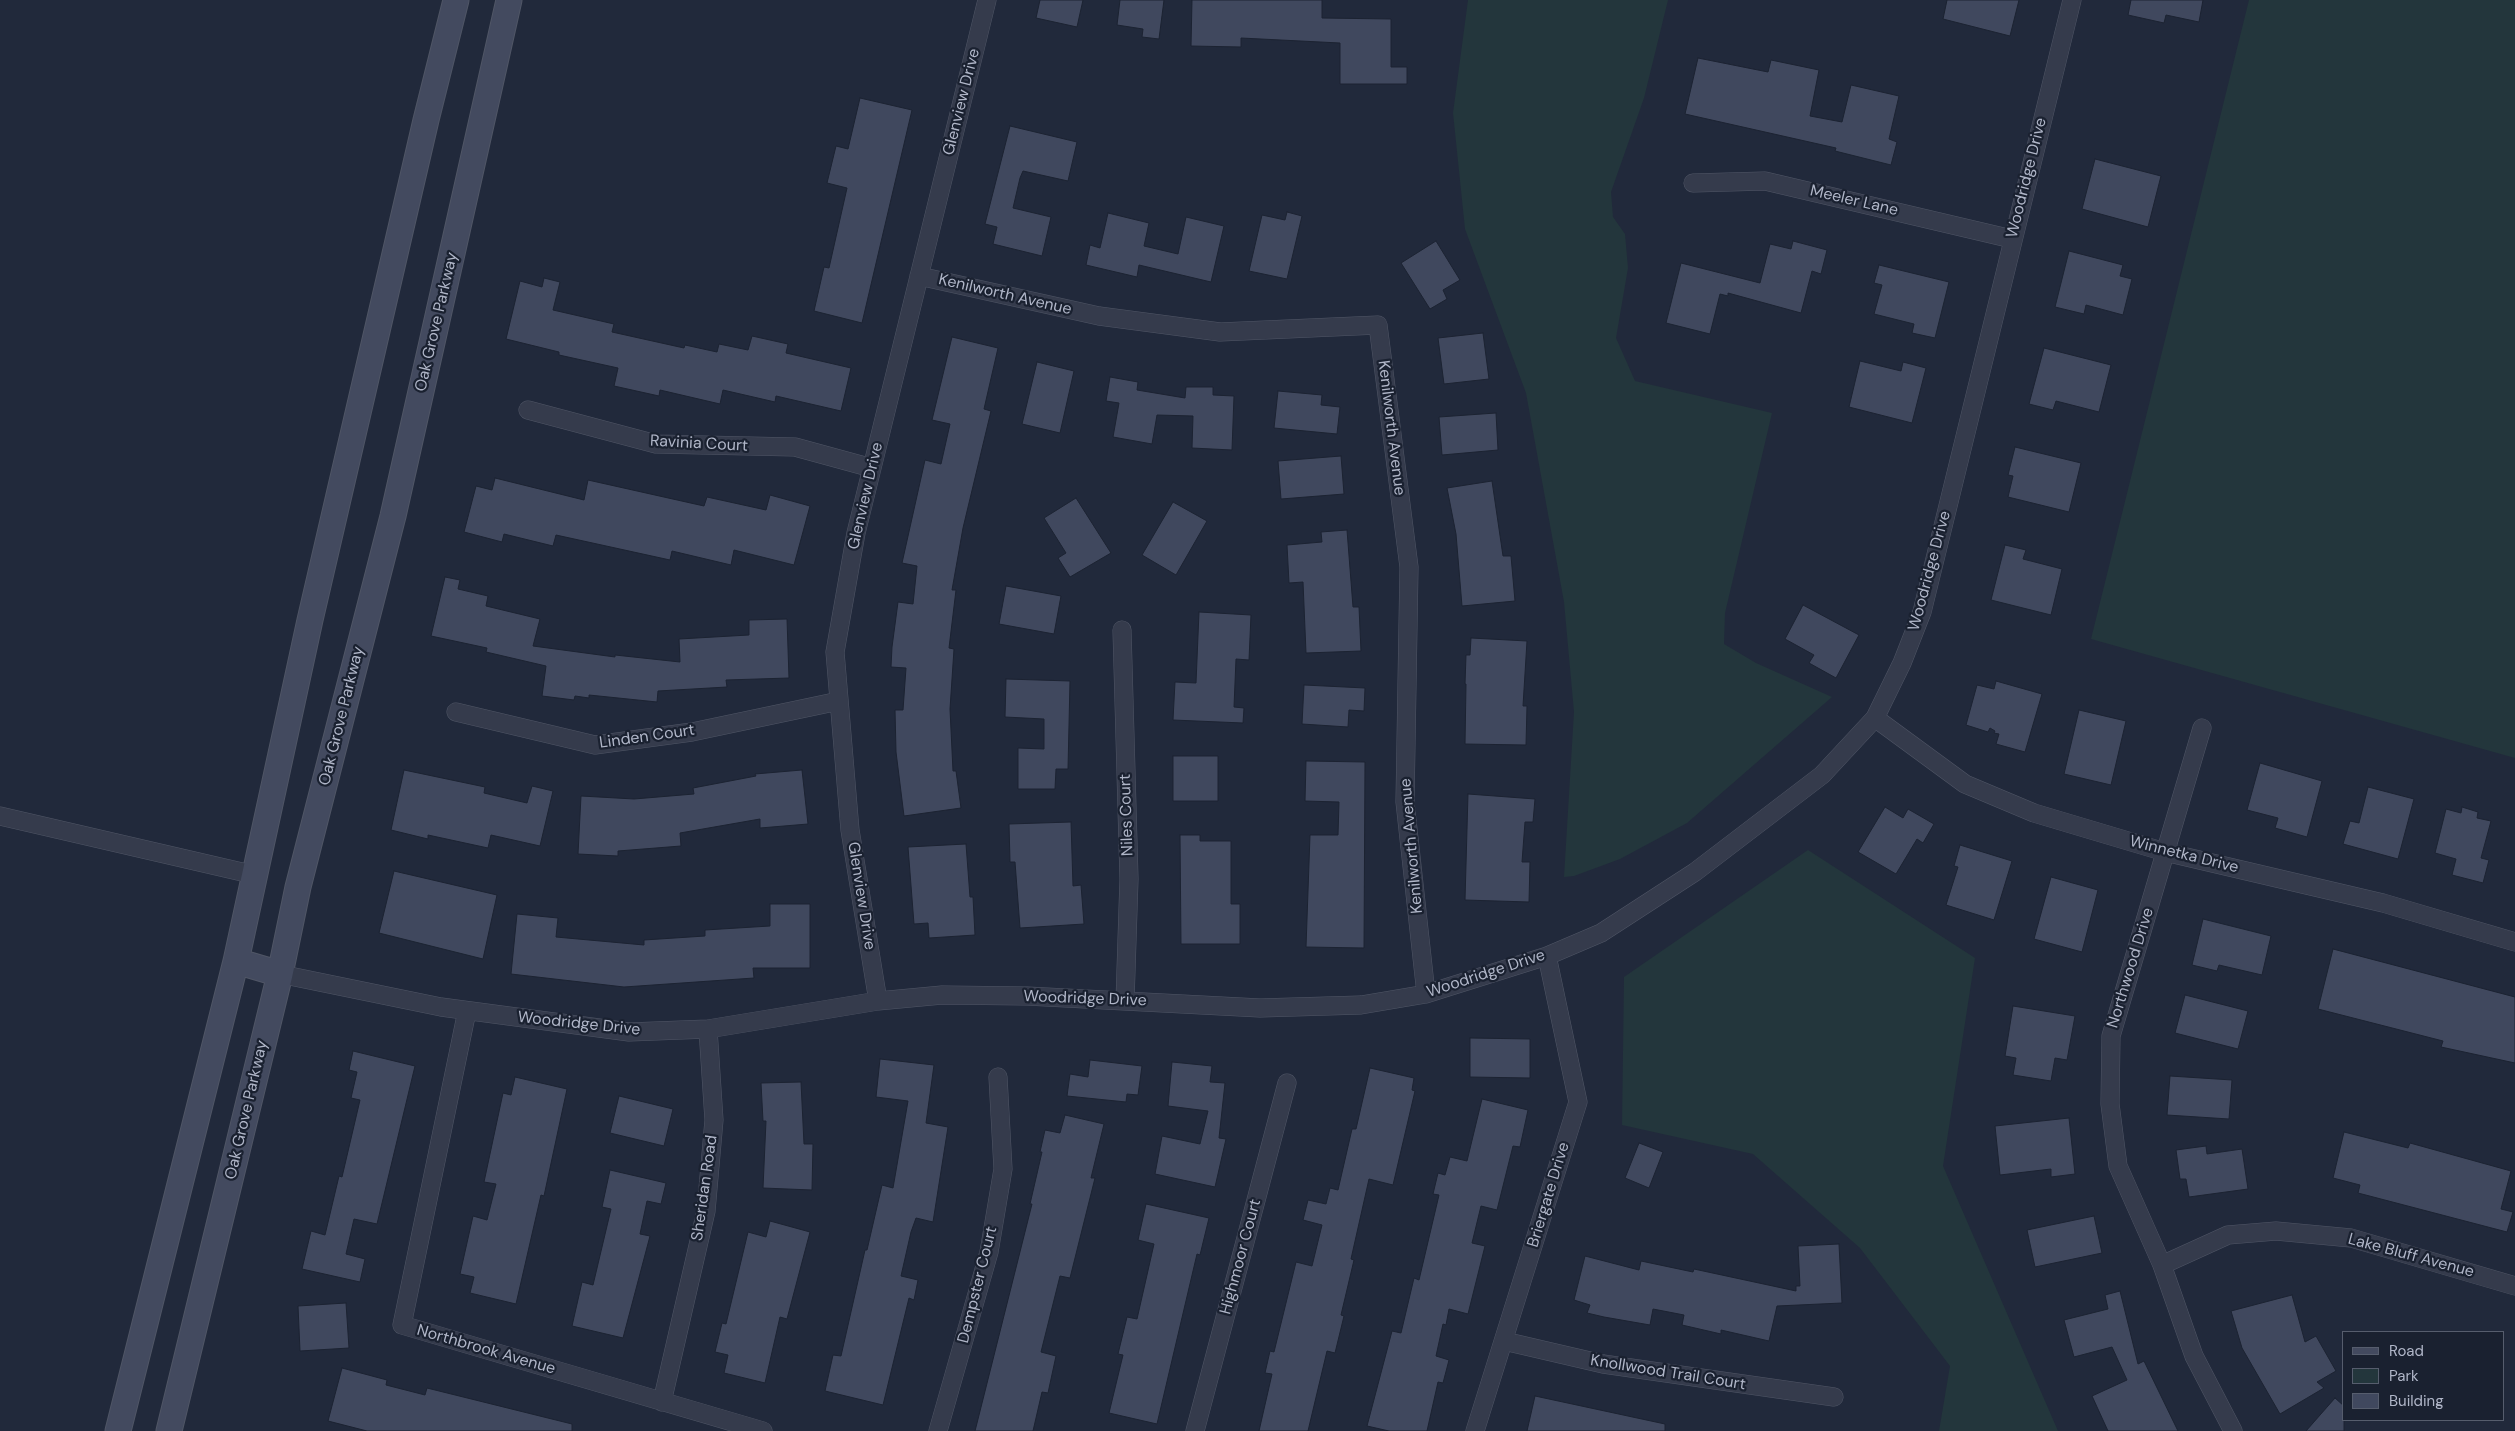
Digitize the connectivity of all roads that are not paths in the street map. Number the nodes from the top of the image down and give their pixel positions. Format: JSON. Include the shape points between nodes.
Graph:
{"nodes":[{"id":1,"x":456,"y":0,"type":"edge"},
{"id":2,"x":509,"y":0,"type":"edge"},
{"id":3,"x":987,"y":0,"type":"edge"},
{"id":4,"x":2072,"y":0,"type":"edge"},
{"id":5,"x":1694,"y":183,"type":"dead end"},
{"id":6,"x":2012,"y":239,"type":"junction"},
{"id":7,"x":919,"y":276,"type":"junction"},
{"id":8,"x":528,"y":410,"type":"dead end"},
{"id":9,"x":872,"y":468,"type":"junction"},
{"id":10,"x":1122,"y":630,"type":"dead end"},
{"id":11,"x":839,"y":701,"type":"junction"},
{"id":12,"x":456,"y":712,"type":"dead end"},
{"id":13,"x":1875,"y":718,"type":"junction"},
{"id":14,"x":2202,"y":728,"type":"dead end"},
{"id":15,"x":0,"y":816,"type":"edge"},
{"id":16,"x":2165,"y":852,"type":"junction"},
{"id":17,"x":255,"y":875,"type":"junction"},
{"id":18,"x":2515,"y":942,"type":"edge"},
{"id":19,"x":1547,"y":956,"type":"junction"},
{"id":20,"x":236,"y":961,"type":"junction"},
{"id":21,"x":280,"y":974,"type":"junction"},
{"id":22,"x":1426,"y":994,"type":"junction"},
{"id":23,"x":878,"y":1001,"type":"junction"},
{"id":24,"x":1125,"y":1001,"type":"junction"},
{"id":25,"x":467,"y":1011,"type":"junction"},
{"id":26,"x":708,"y":1029,"type":"junction"},
{"id":27,"x":998,"y":1077,"type":"dead end"},
{"id":28,"x":1286,"y":1083,"type":"dead end"},
{"id":29,"x":2162,"y":1265,"type":"junction"},
{"id":30,"x":2515,"y":1286,"type":"edge"},
{"id":31,"x":1504,"y":1341,"type":"junction"},
{"id":32,"x":1834,"y":1397,"type":"dead end"},
{"id":33,"x":662,"y":1402,"type":"junction"},
{"id":34,"x":118,"y":1431,"type":"edge"},
{"id":35,"x":169,"y":1431,"type":"edge"},
{"id":36,"x":764,"y":1431,"type":"edge"},
{"id":37,"x":938,"y":1431,"type":"edge"},
{"id":38,"x":1195,"y":1431,"type":"edge"},
{"id":39,"x":1475,"y":1431,"type":"edge"},
{"id":40,"x":2233,"y":1431,"type":"edge"}],
"edges":[{"from":1,"to":17,"type":"main road","via":[[312,610]]},
{"from":2,"to":21,"type":"main road","name":"Oak Grove Parkway","via":[[395,506],[298,887]]},
{"from":3,"to":7,"type":"street","name":"Glenview Drive"},
{"from":4,"to":6,"type":"street","name":"Woodridge Drive"},
{"from":5,"to":6,"type":"street","name":"Meeler Lane","via":[[1765,181]]},
{"from":6,"to":13,"type":"street","name":"Woodridge Drive","via":[[1922,612]]},
{"from":7,"to":9,"type":"street","name":"Glenview Drive"},
{"from":7,"to":22,"type":"street","name":"Kenilworth Avenue","via":[[1099,316],[1220,332],[1378,324],[1409,567],[1405,802]]},
{"from":8,"to":9,"type":"street","name":"Ravinia Court","via":[[656,444],[795,447]]},
{"from":9,"to":11,"type":"street","name":"Glenview Drive","via":[[856,533],[835,652]]},
{"from":10,"to":24,"type":"street","name":"Niles Court","via":[[1129,879]]},
{"from":11,"to":12,"type":"street","name":"Linden Court","via":[[692,732],[595,745]]},
{"from":11,"to":23,"type":"street","name":"Glenview Drive","via":[[850,830]]},
{"from":13,"to":16,"type":"street","name":"Winnetka Drive","via":[[1964,784],[2034,813]]},
{"from":13,"to":19,"type":"street","name":"Woodridge Drive","via":[[1822,775],[1695,872],[1601,933]]},
{"from":14,"to":16,"type":"street","name":"Northwood Drive"},
{"from":15,"to":17,"type":"street"},
{"from":16,"to":18,"type":"street","name":"Winnetka Drive","via":[[2383,903]]},
{"from":16,"to":29,"type":"street","name":"Northwood Drive","via":[[2111,1036],[2110,1104],[2118,1166]]},
{"from":17,"to":20,"type":"main road"},
{"from":19,"to":22,"type":"street","name":"Woodridge Drive"},
{"from":19,"to":31,"type":"street","name":"Briergate Drive","via":[[1578,1102]]},
{"from":20,"to":21,"type":"main road"},
{"from":20,"to":34,"type":"main road"},
{"from":21,"to":25,"type":"street","name":"Woodridge Drive"},
{"from":21,"to":35,"type":"main road","name":"Oak Grove Parkway"},
{"from":22,"to":24,"type":"street","name":"Woodridge Drive","via":[[1360,1005],[1260,1008]]},
{"from":23,"to":24,"type":"street","name":"Woodridge Drive","via":[[942,995]]},
{"from":23,"to":26,"type":"street","name":"Woodridge Drive"},
{"from":25,"to":26,"type":"street","name":"Woodridge Drive","via":[[629,1032]]},
{"from":25,"to":33,"type":"street","name":"Northbrook Avenue","via":[[402,1325]]},
{"from":26,"to":33,"type":"street","name":"Sheridan Road","via":[[714,1120],[706,1211]]},
{"from":27,"to":37,"type":"street","name":"Dempster Court","via":[[1003,1169],[989,1252]]},
{"from":28,"to":38,"type":"street","name":"Highmoor Court"},
{"from":29,"to":30,"type":"street","name":"Lake Bluff Avenue","via":[[2228,1235],[2276,1231],[2351,1238]]},
{"from":29,"to":40,"type":"street","name":"Northwood Drive","via":[[2194,1356]]},
{"from":31,"to":32,"type":"street","name":"Knollwood Trail Court","via":[[1604,1364]]},
{"from":31,"to":39,"type":"street","name":"Briergate Drive"},
{"from":33,"to":36,"type":"street","name":"Northbrook Avenue"}]}
